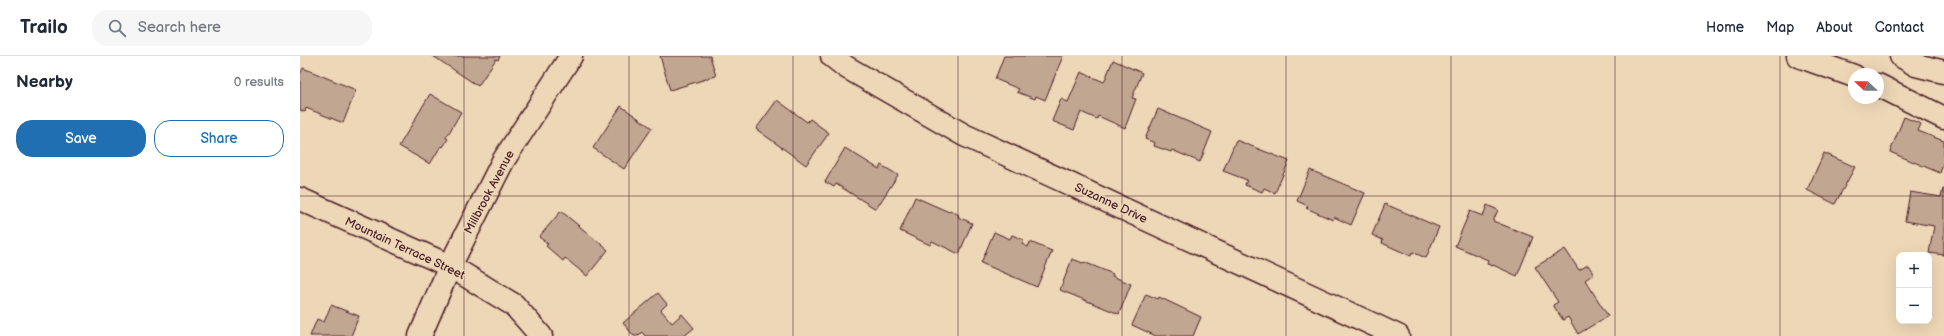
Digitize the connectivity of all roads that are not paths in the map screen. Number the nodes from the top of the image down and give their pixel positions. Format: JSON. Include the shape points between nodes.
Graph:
{"nodes":[{"id":1,"x":571,"y":56,"type":"edge"},
{"id":2,"x":832,"y":56,"type":"edge"},
{"id":3,"x":1798,"y":56,"type":"edge"},
{"id":4,"x":1901,"y":56,"type":"edge"},
{"id":5,"x":1944,"y":72,"type":"edge"},
{"id":6,"x":1848,"y":74,"type":"edge"},
{"id":7,"x":1884,"y":88,"type":"edge"},
{"id":8,"x":1944,"y":118,"type":"edge"},
{"id":9,"x":300,"y":199,"type":"edge"},
{"id":10,"x":450,"y":266,"type":"junction"},
{"id":11,"x":420,"y":336,"type":"edge"},
{"id":12,"x":542,"y":336,"type":"edge"},
{"id":13,"x":1398,"y":336,"type":"edge"}],
"edges":[{"from":1,"to":10,"type":"street","name":"Millbrook Avenue","via":[[503,162]]},
{"from":2,"to":13,"type":"street","name":"Suzanne Drive","via":[[846,67],[964,135]]},
{"from":3,"to":6,"type":"street"},
{"from":4,"to":5,"type":"street","via":[[1916,65]]},
{"from":7,"to":8,"type":"street"},
{"from":9,"to":10,"type":"street","name":"Mountain Terrace Street"},
{"from":10,"to":11,"type":"street","name":"Millbrook Avenue"},
{"from":10,"to":12,"type":"street","name":"Mountain Terrace Street","via":[[514,305]]}]}
